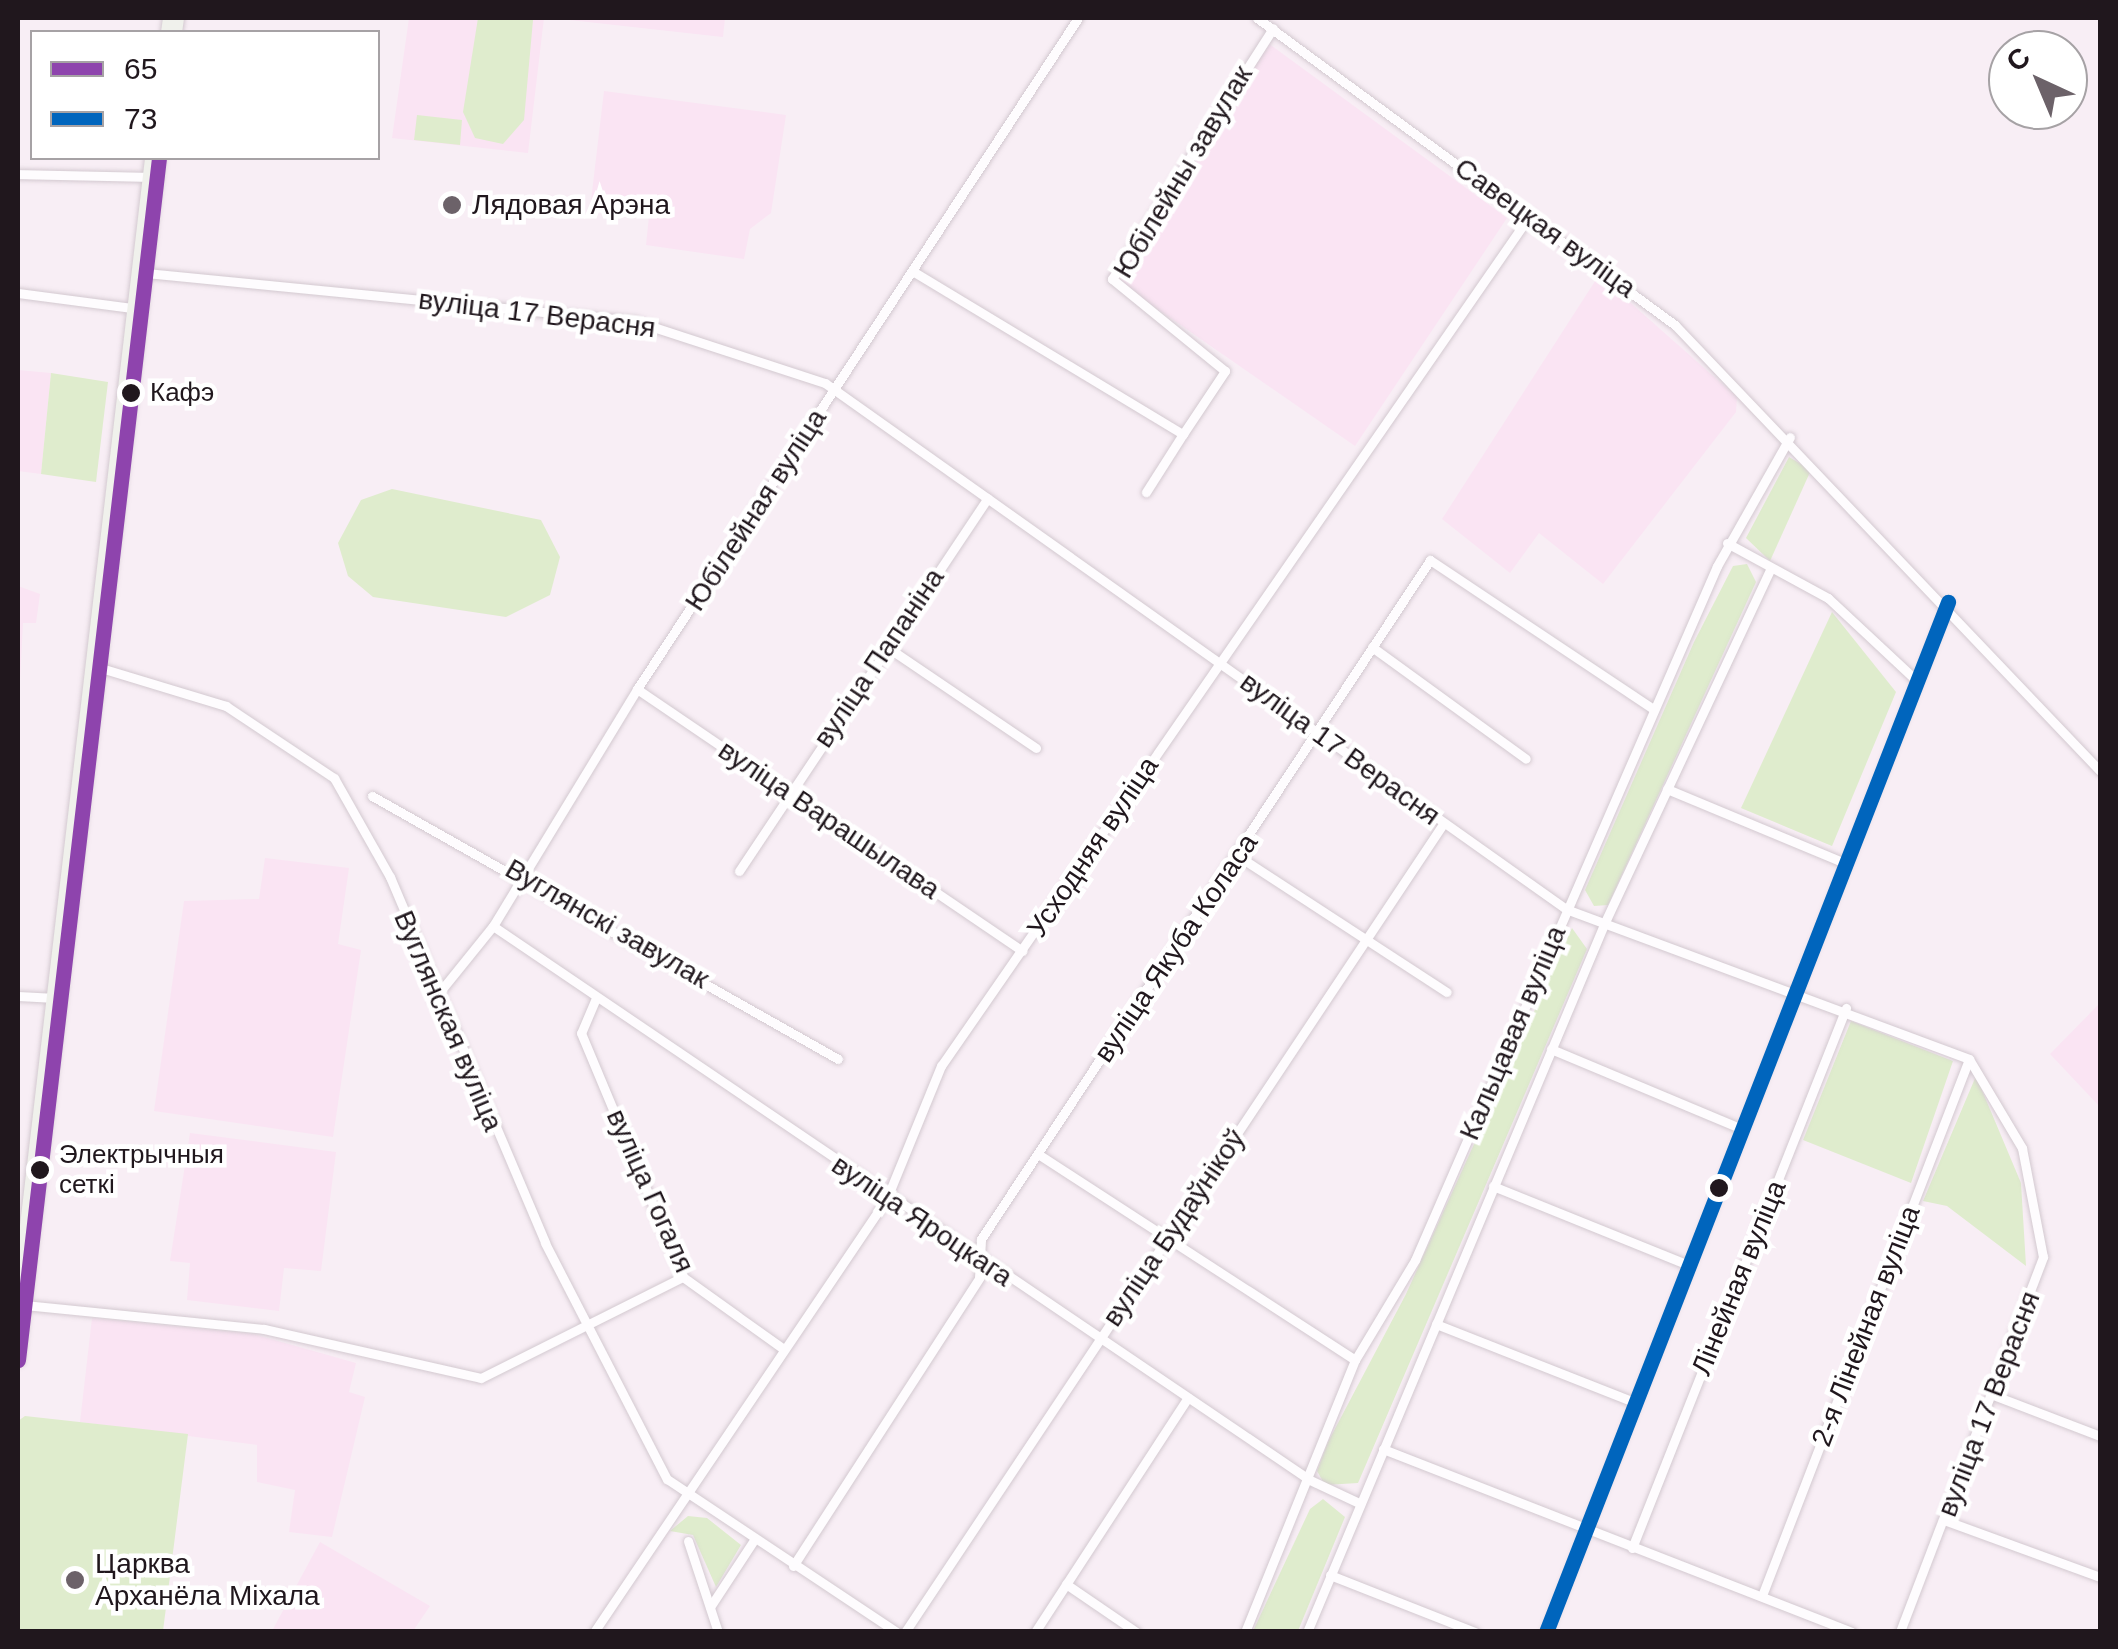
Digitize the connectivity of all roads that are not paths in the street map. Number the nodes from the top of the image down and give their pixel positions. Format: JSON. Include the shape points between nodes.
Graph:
{"nodes":[{"id":1,"x":1078,"y":18,"type":"edge"},
{"id":2,"x":1258,"y":18,"type":"edge"},
{"id":3,"x":1272,"y":28,"type":"junction"},
{"id":4,"x":150,"y":160,"type":"edge"},
{"id":5,"x":158,"y":160,"type":"edge"},
{"id":6,"x":18,"y":174,"type":"edge"},
{"id":7,"x":152,"y":178,"type":"junction"},
{"id":8,"x":1530,"y":214,"type":"junction"},
{"id":9,"x":914,"y":272,"type":"junction"},
{"id":10,"x":141,"y":273,"type":"junction"},
{"id":11,"x":18,"y":292,"type":"edge"},
{"id":12,"x":137,"y":308,"type":"junction"},
{"id":13,"x":836,"y":388,"type":"junction"},
{"id":14,"x":1184,"y":434,"type":"junction"},
{"id":15,"x":1790,"y":437,"type":"junction"},
{"id":16,"x":1146,"y":492,"type":"dead end"},
{"id":17,"x":988,"y":498,"type":"junction"},
{"id":18,"x":1728,"y":544,"type":"junction"},
{"id":19,"x":1770,"y":569,"type":"junction"},
{"id":20,"x":1948,"y":602,"type":"junction"},
{"id":21,"x":887,"y":647,"type":"junction"},
{"id":22,"x":1372,"y":647,"type":"junction"},
{"id":23,"x":1220,"y":662,"type":"junction"},
{"id":24,"x":96,"y":667,"type":"junction"},
{"id":25,"x":1916,"y":680,"type":"junction"},
{"id":26,"x":637,"y":689,"type":"junction"},
{"id":27,"x":1653,"y":709,"type":"junction"},
{"id":28,"x":1316,"y":732,"type":"junction"},
{"id":29,"x":1036,"y":748,"type":"dead end"},
{"id":30,"x":1526,"y":759,"type":"dead end"},
{"id":31,"x":2100,"y":771,"type":"edge"},
{"id":32,"x":1667,"y":789,"type":"junction"},
{"id":33,"x":786,"y":793,"type":"junction"},
{"id":34,"x":372,"y":796,"type":"dead end"},
{"id":35,"x":1443,"y":824,"type":"junction"},
{"id":36,"x":1238,"y":856,"type":"junction"},
{"id":37,"x":1845,"y":863,"type":"junction"},
{"id":38,"x":739,"y":871,"type":"dead end"},
{"id":39,"x":524,"y":876,"type":"junction"},
{"id":40,"x":1566,"y":909,"type":"junction"},
{"id":41,"x":1606,"y":922,"type":"junction"},
{"id":42,"x":493,"y":926,"type":"junction"},
{"id":43,"x":1367,"y":940,"type":"junction"},
{"id":44,"x":1022,"y":950,"type":"junction"},
{"id":45,"x":1797,"y":988,"type":"junction"},
{"id":46,"x":1447,"y":992,"type":"dead end"},
{"id":47,"x":18,"y":996,"type":"edge"},
{"id":48,"x":596,"y":998,"type":"junction"},
{"id":49,"x":56,"y":999,"type":"junction"},
{"id":50,"x":434,"y":1000,"type":"junction"},
{"id":51,"x":1846,"y":1008,"type":"junction"},
{"id":52,"x":1552,"y":1049,"type":"junction"},
{"id":53,"x":838,"y":1059,"type":"dead end"},
{"id":54,"x":1969,"y":1059,"type":"junction"},
{"id":55,"x":1742,"y":1129,"type":"junction"},
{"id":56,"x":1038,"y":1154,"type":"junction"},
{"id":57,"x":1493,"y":1186,"type":"junction"},
{"id":58,"x":887,"y":1198,"type":"junction"},
{"id":59,"x":1168,"y":1240,"type":"junction"},
{"id":60,"x":980,"y":1260,"type":"junction"},
{"id":61,"x":1689,"y":1264,"type":"junction"},
{"id":62,"x":683,"y":1277,"type":"junction"},
{"id":63,"x":18,"y":1285,"type":"edge"},
{"id":64,"x":21,"y":1304,"type":"edge"},
{"id":65,"x":1436,"y":1324,"type":"junction"},
{"id":66,"x":588,"y":1326,"type":"junction"},
{"id":67,"x":1100,"y":1338,"type":"junction"},
{"id":68,"x":782,"y":1348,"type":"junction"},
{"id":69,"x":18,"y":1360,"type":"edge"},
{"id":70,"x":1355,"y":1360,"type":"junction"},
{"id":71,"x":1994,"y":1395,"type":"junction"},
{"id":72,"x":1188,"y":1397,"type":"junction"},
{"id":73,"x":1634,"y":1402,"type":"junction"},
{"id":74,"x":2100,"y":1436,"type":"edge"},
{"id":75,"x":1383,"y":1449,"type":"junction"},
{"id":76,"x":1310,"y":1480,"type":"junction"},
{"id":77,"x":683,"y":1494,"type":"junction"},
{"id":78,"x":1359,"y":1503,"type":"junction"},
{"id":79,"x":1944,"y":1520,"type":"junction"},
{"id":80,"x":1584,"y":1529,"type":"junction"},
{"id":81,"x":688,"y":1540,"type":"dead end"},
{"id":82,"x":754,"y":1540,"type":"junction"},
{"id":83,"x":1632,"y":1548,"type":"junction"},
{"id":84,"x":793,"y":1566,"type":"junction"},
{"id":85,"x":1330,"y":1575,"type":"junction"},
{"id":86,"x":2100,"y":1576,"type":"edge"},
{"id":87,"x":1066,"y":1584,"type":"junction"},
{"id":88,"x":1764,"y":1593,"type":"junction"},
{"id":89,"x":710,"y":1607,"type":"junction"},
{"id":90,"x":594,"y":1632,"type":"edge"},
{"id":91,"x":718,"y":1632,"type":"edge"},
{"id":92,"x":896,"y":1632,"type":"edge"},
{"id":93,"x":905,"y":1632,"type":"edge"},
{"id":94,"x":1035,"y":1632,"type":"edge"},
{"id":95,"x":1136,"y":1632,"type":"edge"},
{"id":96,"x":1245,"y":1632,"type":"edge"},
{"id":97,"x":1307,"y":1632,"type":"edge"},
{"id":98,"x":1476,"y":1632,"type":"edge"},
{"id":99,"x":1546,"y":1632,"type":"edge"},
{"id":100,"x":1852,"y":1632,"type":"edge"},
{"id":101,"x":1900,"y":1632,"type":"edge"}],
"edges":[{"from":1,"to":9,"type":"street","name":"Юбілейная вуліца"},
{"from":2,"to":3,"type":"street","name":"Савецкая вуліца"},
{"from":3,"to":8,"type":"street","name":"Савецкая вуліца"},
{"from":3,"to":14,"type":"street","name":"Юбілейны завулак","via":[[1112,279],[1225,371]]},
{"from":4,"to":7,"type":"main road"},
{"from":5,"to":7,"type":"main road"},
{"from":6,"to":7,"type":"street"},
{"from":7,"to":10,"type":"main road"},
{"from":8,"to":15,"type":"street","name":"Савецкая вуліца","via":[[1675,325]]},
{"from":8,"to":23,"type":"street","name":"Усходняя вуліца"},
{"from":9,"to":13,"type":"street","name":"Юбілейная вуліца"},
{"from":9,"to":14,"type":"street"},
{"from":10,"to":12,"type":"main road"},
{"from":10,"to":13,"type":"street","name":"вуліца 17 Верасня","via":[[635,321]]},
{"from":11,"to":12,"type":"street"},
{"from":12,"to":24,"type":"main road"},
{"from":13,"to":17,"type":"street","name":"вуліца 17 Верасня"},
{"from":13,"to":26,"type":"street","name":"Юбілейная вуліца"},
{"from":14,"to":16,"type":"street","name":"Юбілейны завулак"},
{"from":15,"to":18,"type":"street","name":"Кальцавая вуліца"},
{"from":15,"to":20,"type":"street","name":"Савецкая вуліца"},
{"from":17,"to":21,"type":"street","name":"вуліца Папаніна"},
{"from":17,"to":23,"type":"street","name":"вуліца 17 Верасня"},
{"from":18,"to":19,"type":"street"},
{"from":18,"to":27,"type":"street","name":"Кальцавая вуліца"},
{"from":19,"to":25,"type":"street","via":[[1828,598]]},
{"from":19,"to":32,"type":"street"},
{"from":20,"to":25,"type":"street"},
{"from":20,"to":31,"type":"street","name":"Савецкая вуліца"},
{"from":21,"to":29,"type":"street"},
{"from":21,"to":33,"type":"street","name":"вуліца Папаніна"},
{"from":22,"to":27,"type":"street","name":"вуліца Якуба Коласа","via":[[1430,560]]},
{"from":22,"to":28,"type":"street","name":"вуліца Якуба Коласа"},
{"from":22,"to":30,"type":"street"},
{"from":23,"to":28,"type":"street","name":"вуліца 17 Верасня"},
{"from":23,"to":44,"type":"street","name":"Усходняя вуліца"},
{"from":24,"to":49,"type":"main road"},
{"from":24,"to":50,"type":"street","name":"Вуглянская вуліца","via":[[226,706],[334,778],[390,878]]},
{"from":25,"to":37,"type":"street"},
{"from":26,"to":33,"type":"street","name":"вуліца Варашылава"},
{"from":26,"to":39,"type":"street","name":"Юбілейная вуліца"},
{"from":27,"to":40,"type":"street","name":"Кальцавая вуліца"},
{"from":28,"to":35,"type":"street","name":"вуліца 17 Верасня"},
{"from":28,"to":36,"type":"street","name":"вуліца Якуба Коласа"},
{"from":32,"to":37,"type":"street"},
{"from":32,"to":41,"type":"street"},
{"from":33,"to":38,"type":"street","name":"вуліца Папаніна"},
{"from":33,"to":44,"type":"street","name":"вуліца Варашылава"},
{"from":34,"to":39,"type":"street","name":"Вуглянскі завулак"},
{"from":35,"to":40,"type":"street","name":"вуліца 17 Верасня"},
{"from":35,"to":43,"type":"street","name":"вуліца Будаўнікоў"},
{"from":36,"to":43,"type":"street"},
{"from":36,"to":56,"type":"street","name":"вуліца Якуба Коласа"},
{"from":37,"to":45,"type":"street"},
{"from":39,"to":42,"type":"street","name":"Юбілейная вуліца"},
{"from":39,"to":53,"type":"street","name":"Вуглянскі завулак"},
{"from":40,"to":41,"type":"street","name":"вуліца 17 Верасня"},
{"from":40,"to":70,"type":"street","name":"Кальцавая вуліца","via":[[1414,1260]]},
{"from":41,"to":45,"type":"street","name":"вуліца 17 Верасня"},
{"from":41,"to":52,"type":"street"},
{"from":42,"to":48,"type":"street","name":"вуліца Яроцкага"},
{"from":42,"to":50,"type":"street","name":"Юбілейная вуліца"},
{"from":43,"to":46,"type":"street"},
{"from":43,"to":59,"type":"street","name":"вуліца Будаўнікоў"},
{"from":44,"to":58,"type":"street","name":"Усходняя вуліца","via":[[922,1097]]},
{"from":45,"to":51,"type":"street","name":"вуліца 17 Верасня"},
{"from":45,"to":55,"type":"street"},
{"from":47,"to":49,"type":"street"},
{"from":48,"to":58,"type":"street","name":"вуліца Яроцкага"},
{"from":48,"to":62,"type":"street","name":"вуліца Гогаля","via":[[581,1034]]},
{"from":49,"to":63,"type":"main road"},
{"from":49,"to":64,"type":"main road"},
{"from":50,"to":66,"type":"street","name":"Вуглянская вуліца"},
{"from":51,"to":54,"type":"street","name":"вуліца 17 Верасня"},
{"from":51,"to":83,"type":"street","name":"Лінейная вуліца"},
{"from":52,"to":55,"type":"street"},
{"from":52,"to":57,"type":"street"},
{"from":54,"to":71,"type":"street","name":"вуліца 17 Верасня","via":[[2022,1148],[2043,1257]]},
{"from":54,"to":88,"type":"street","name":"2-я Лінейная вуліца"},
{"from":55,"to":61,"type":"street"},
{"from":56,"to":59,"type":"street"},
{"from":56,"to":60,"type":"street","name":"вуліца Якуба Коласа","via":[[981,1239]]},
{"from":57,"to":61,"type":"street"},
{"from":57,"to":65,"type":"street"},
{"from":58,"to":60,"type":"street","name":"вуліца Яроцкага"},
{"from":58,"to":68,"type":"street","name":"Усходняя вуліца"},
{"from":59,"to":67,"type":"street","name":"вуліца Будаўнікоў"},
{"from":59,"to":70,"type":"street"},
{"from":60,"to":67,"type":"street","name":"вуліца Яроцкага"},
{"from":60,"to":84,"type":"street","name":"вуліца Якуба Коласа","via":[[979,1278]]},
{"from":61,"to":73,"type":"street"},
{"from":62,"to":66,"type":"street"},
{"from":62,"to":68,"type":"street","name":"вуліца Гогаля"},
{"from":64,"to":66,"type":"street","via":[[264,1329],[480,1378]]},
{"from":64,"to":69,"type":"main road"},
{"from":65,"to":73,"type":"street"},
{"from":65,"to":75,"type":"street"},
{"from":66,"to":77,"type":"street","name":"Вуглянская вуліца","via":[[658,1464]]},
{"from":67,"to":72,"type":"street","name":"вуліца Яроцкага"},
{"from":67,"to":93,"type":"street","name":"вуліца Будаўнікоў"},
{"from":68,"to":77,"type":"street","name":"Усходняя вуліца"},
{"from":70,"to":76,"type":"street","name":"Кальцавая вуліца"},
{"from":71,"to":74,"type":"street"},
{"from":71,"to":79,"type":"street","name":"вуліца 17 Верасня"},
{"from":72,"to":76,"type":"street","name":"вуліца Яроцкага"},
{"from":72,"to":87,"type":"street"},
{"from":73,"to":80,"type":"street"},
{"from":75,"to":78,"type":"street"},
{"from":75,"to":80,"type":"street"},
{"from":76,"to":78,"type":"street","name":"вуліца Яроцкага"},
{"from":76,"to":96,"type":"street","name":"Кальцавая вуліца"},
{"from":77,"to":82,"type":"street"},
{"from":77,"to":90,"type":"street","name":"Усходняя вуліца"},
{"from":78,"to":85,"type":"street"},
{"from":79,"to":86,"type":"street"},
{"from":79,"to":101,"type":"street","name":"вуліца 17 Верасня"},
{"from":80,"to":83,"type":"street"},
{"from":80,"to":99,"type":"street"},
{"from":81,"to":89,"type":"street"},
{"from":82,"to":84,"type":"street"},
{"from":82,"to":89,"type":"street"},
{"from":83,"to":88,"type":"street"},
{"from":84,"to":92,"type":"street"},
{"from":85,"to":97,"type":"street"},
{"from":85,"to":98,"type":"street"},
{"from":87,"to":94,"type":"street"},
{"from":87,"to":95,"type":"street"},
{"from":88,"to":100,"type":"street"},
{"from":89,"to":91,"type":"street"}]}
